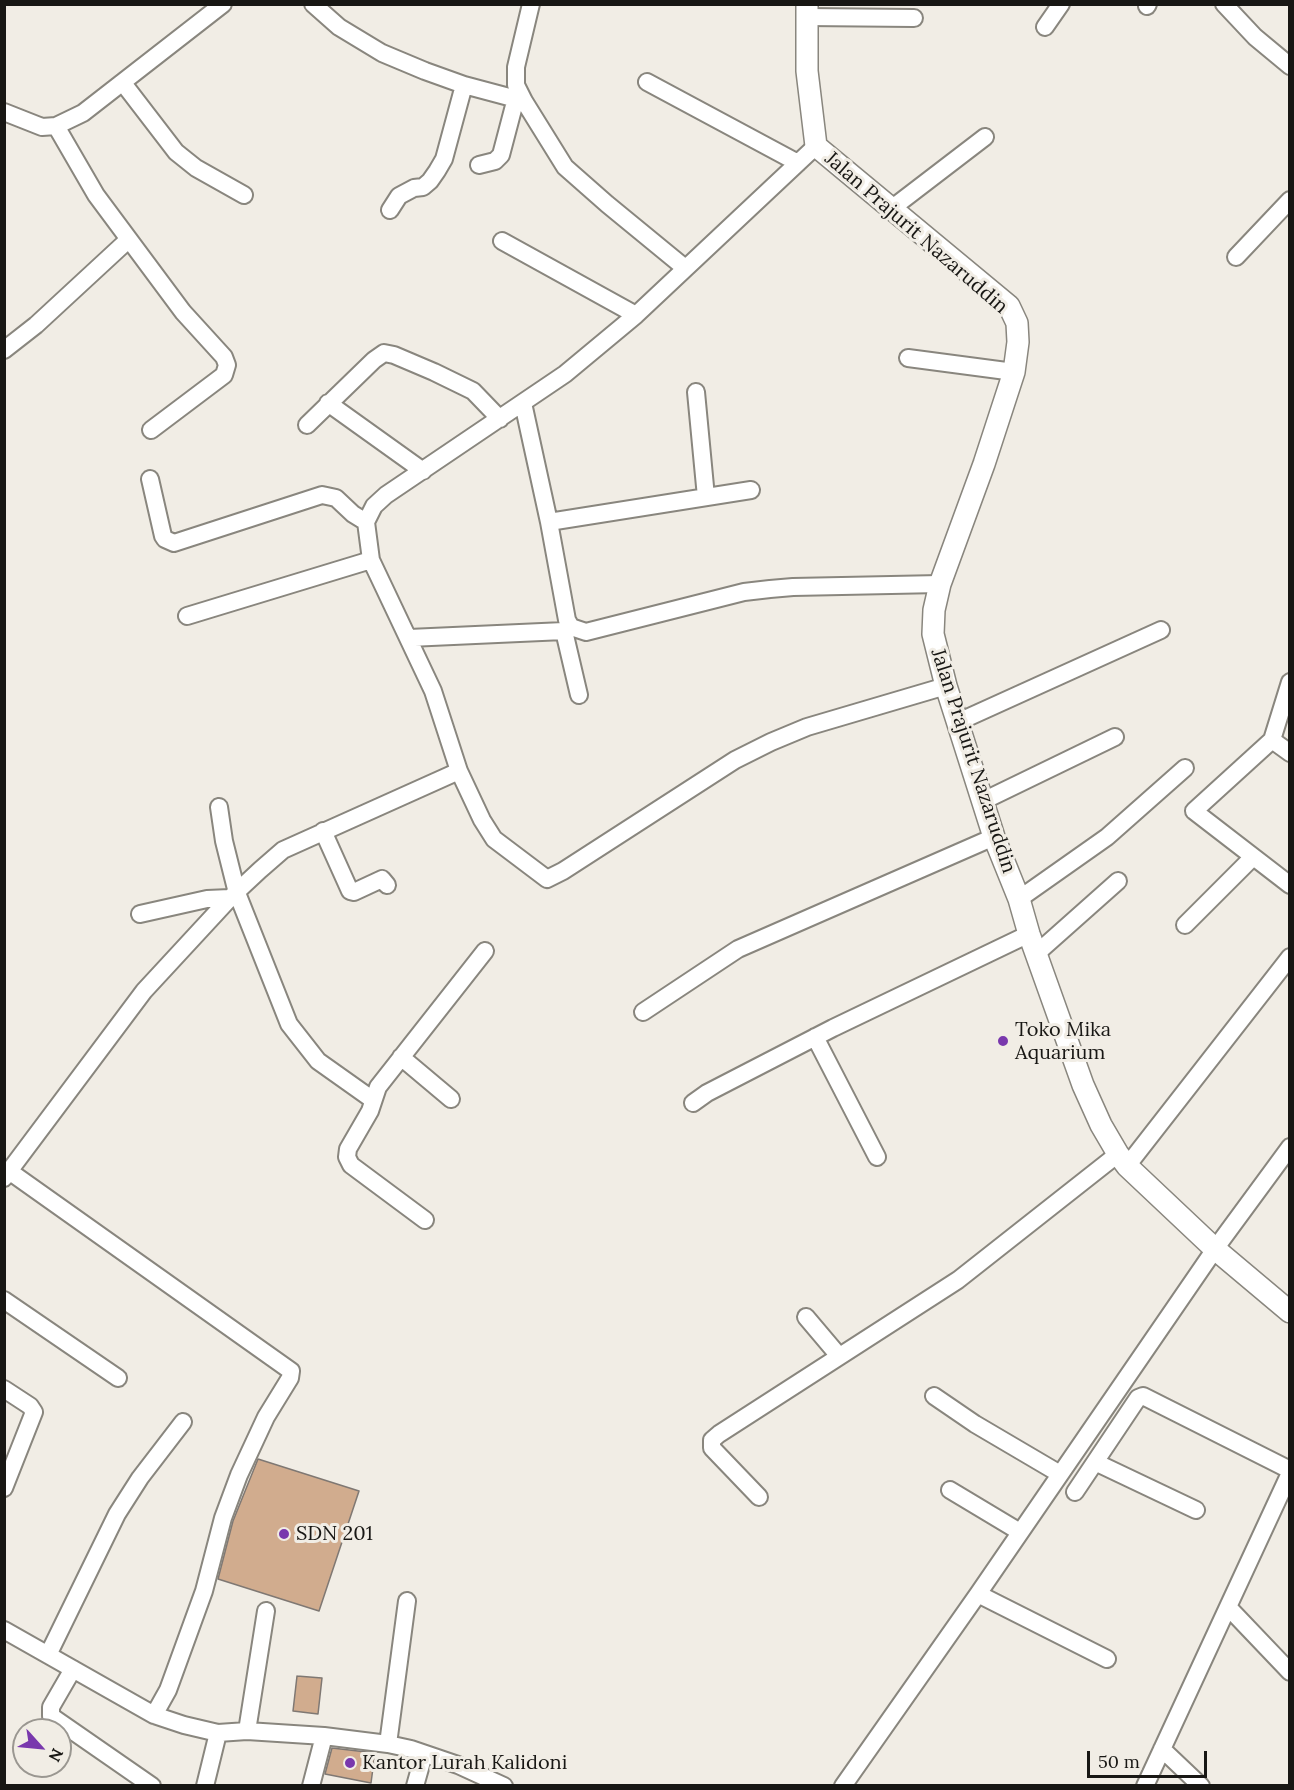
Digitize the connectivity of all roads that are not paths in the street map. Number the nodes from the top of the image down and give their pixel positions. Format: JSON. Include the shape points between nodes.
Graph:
{"nodes":[{"id":1,"x":223,"y":4,"type":"edge"},
{"id":2,"x":313,"y":4,"type":"edge"},
{"id":3,"x":531,"y":4,"type":"edge"},
{"id":4,"x":1061,"y":4,"type":"edge"},
{"id":5,"x":1224,"y":4,"type":"edge"},
{"id":6,"x":807,"y":11,"type":"edge"},
{"id":7,"x":914,"y":18,"type":"dead end"},
{"id":8,"x":1045,"y":27,"type":"dead end"},
{"id":9,"x":1290,"y":66,"type":"edge"},
{"id":10,"x":647,"y":82,"type":"dead end"},
{"id":11,"x":123,"y":83,"type":"junction"},
{"id":12,"x":464,"y":85,"type":"junction"},
{"id":13,"x":520,"y":99,"type":"junction"},
{"id":14,"x":4,"y":112,"type":"edge"},
{"id":15,"x":56,"y":126,"type":"junction"},
{"id":16,"x":984,"y":137,"type":"dead end"},
{"id":17,"x":816,"y":146,"type":"junction"},
{"id":18,"x":798,"y":164,"type":"junction"},
{"id":19,"x":479,"y":165,"type":"dead end"},
{"id":20,"x":244,"y":195,"type":"dead end"},
{"id":21,"x":1290,"y":200,"type":"edge"},
{"id":22,"x":891,"y":209,"type":"junction"},
{"id":23,"x":390,"y":210,"type":"dead end"},
{"id":24,"x":129,"y":240,"type":"junction"},
{"id":25,"x":502,"y":241,"type":"dead end"},
{"id":26,"x":1236,"y":257,"type":"dead end"},
{"id":27,"x":685,"y":268,"type":"junction"},
{"id":28,"x":636,"y":315,"type":"junction"},
{"id":29,"x":4,"y":350,"type":"edge"},
{"id":30,"x":908,"y":358,"type":"dead end"},
{"id":31,"x":1014,"y":372,"type":"junction"},
{"id":32,"x":696,"y":392,"type":"dead end"},
{"id":33,"x":328,"y":403,"type":"junction"},
{"id":34,"x":523,"y":403,"type":"junction"},
{"id":35,"x":500,"y":418,"type":"junction"},
{"id":36,"x":307,"y":425,"type":"dead end"},
{"id":37,"x":151,"y":430,"type":"dead end"},
{"id":38,"x":423,"y":471,"type":"junction"},
{"id":39,"x":150,"y":479,"type":"dead end"},
{"id":40,"x":751,"y":490,"type":"dead end"},
{"id":41,"x":706,"y":497,"type":"junction"},
{"id":42,"x":366,"y":522,"type":"junction"},
{"id":43,"x":549,"y":522,"type":"junction"},
{"id":44,"x":371,"y":560,"type":"junction"},
{"id":45,"x":940,"y":584,"type":"junction"},
{"id":46,"x":187,"y":616,"type":"dead end"},
{"id":47,"x":567,"y":629,"type":"junction"},
{"id":48,"x":1161,"y":630,"type":"dead end"},
{"id":49,"x":409,"y":638,"type":"junction"},
{"id":50,"x":1290,"y":682,"type":"edge"},
{"id":51,"x":946,"y":686,"type":"junction"},
{"id":52,"x":579,"y":695,"type":"dead end"},
{"id":53,"x":958,"y":722,"type":"junction"},
{"id":54,"x":1115,"y":737,"type":"dead end"},
{"id":55,"x":1272,"y":740,"type":"junction"},
{"id":56,"x":1290,"y":753,"type":"edge"},
{"id":57,"x":1185,"y":768,"type":"dead end"},
{"id":58,"x":459,"y":771,"type":"junction"},
{"id":59,"x":983,"y":801,"type":"junction"},
{"id":60,"x":219,"y":807,"type":"dead end"},
{"id":61,"x":323,"y":831,"type":"junction"},
{"id":62,"x":994,"y":837,"type":"junction"},
{"id":63,"x":1254,"y":857,"type":"junction"},
{"id":64,"x":1118,"y":881,"type":"dead end"},
{"id":65,"x":387,"y":885,"type":"dead end"},
{"id":66,"x":1290,"y":885,"type":"edge"},
{"id":67,"x":234,"y":896,"type":"junction"},
{"id":68,"x":1019,"y":899,"type":"junction"},
{"id":69,"x":140,"y":914,"type":"dead end"},
{"id":70,"x":1185,"y":925,"type":"dead end"},
{"id":71,"x":1033,"y":944,"type":"junction"},
{"id":72,"x":485,"y":951,"type":"dead end"},
{"id":73,"x":1290,"y":957,"type":"edge"},
{"id":74,"x":643,"y":1012,"type":"dead end"},
{"id":75,"x":815,"y":1037,"type":"junction"},
{"id":76,"x":401,"y":1057,"type":"junction"},
{"id":77,"x":451,"y":1099,"type":"dead end"},
{"id":78,"x":373,"y":1100,"type":"junction"},
{"id":79,"x":693,"y":1103,"type":"dead end"},
{"id":80,"x":1290,"y":1147,"type":"edge"},
{"id":81,"x":877,"y":1157,"type":"dead end"},
{"id":82,"x":1123,"y":1160,"type":"junction"},
{"id":83,"x":7,"y":1175,"type":"edge"},
{"id":84,"x":425,"y":1220,"type":"dead end"},
{"id":85,"x":1215,"y":1249,"type":"junction"},
{"id":86,"x":4,"y":1300,"type":"edge"},
{"id":87,"x":1290,"y":1312,"type":"edge"},
{"id":88,"x":806,"y":1317,"type":"dead end"},
{"id":89,"x":839,"y":1356,"type":"junction"},
{"id":90,"x":118,"y":1378,"type":"dead end"},
{"id":91,"x":4,"y":1389,"type":"edge"},
{"id":92,"x":934,"y":1396,"type":"dead end"},
{"id":93,"x":183,"y":1422,"type":"dead end"},
{"id":94,"x":1095,"y":1462,"type":"junction"},
{"id":95,"x":1290,"y":1472,"type":"edge"},
{"id":96,"x":1060,"y":1474,"type":"junction"},
{"id":97,"x":4,"y":1488,"type":"edge"},
{"id":98,"x":951,"y":1490,"type":"dead end"},
{"id":99,"x":1075,"y":1492,"type":"dead end"},
{"id":100,"x":759,"y":1497,"type":"dead end"},
{"id":101,"x":1196,"y":1510,"type":"dead end"},
{"id":102,"x":1020,"y":1532,"type":"junction"},
{"id":103,"x":978,"y":1594,"type":"junction"},
{"id":104,"x":407,"y":1601,"type":"dead end"},
{"id":105,"x":1228,"y":1607,"type":"junction"},
{"id":106,"x":266,"y":1611,"type":"dead end"},
{"id":107,"x":4,"y":1630,"type":"edge"},
{"id":108,"x":48,"y":1655,"type":"junction"},
{"id":109,"x":1107,"y":1659,"type":"dead end"},
{"id":110,"x":73,"y":1669,"type":"junction"},
{"id":111,"x":1290,"y":1672,"type":"edge"},
{"id":112,"x":154,"y":1715,"type":"junction"},
{"id":113,"x":247,"y":1731,"type":"junction"},
{"id":114,"x":218,"y":1733,"type":"junction"},
{"id":115,"x":324,"y":1737,"type":"junction"},
{"id":116,"x":388,"y":1744,"type":"junction"},
{"id":117,"x":1162,"y":1749,"type":"junction"},
{"id":118,"x":424,"y":1754,"type":"junction"},
{"id":119,"x":152,"y":1785,"type":"edge"},
{"id":120,"x":205,"y":1785,"type":"edge"},
{"id":121,"x":311,"y":1785,"type":"edge"},
{"id":122,"x":415,"y":1785,"type":"edge"},
{"id":123,"x":504,"y":1785,"type":"edge"},
{"id":124,"x":843,"y":1785,"type":"edge"},
{"id":125,"x":1146,"y":1785,"type":"edge"},
{"id":126,"x":1201,"y":1785,"type":"edge"}],
"edges":[{"from":1,"to":11,"type":"street"},
{"from":2,"to":12,"type":"street","via":[[339,27],[382,53]]},
{"from":3,"to":13,"type":"street","via":[[516,67]]},
{"from":4,"to":8,"type":"street"},
{"from":5,"to":9,"type":"street"},
{"from":6,"to":7,"type":"street"},
{"from":6,"to":17,"type":"street","name":"Jalan Prajurit Nazaruddin","via":[[807,71]]},
{"from":10,"to":18,"type":"street"},
{"from":11,"to":15,"type":"street"},
{"from":11,"to":20,"type":"street","via":[[176,152]]},
{"from":12,"to":13,"type":"street"},
{"from":12,"to":23,"type":"street","via":[[444,159],[437,171],[423,187],[399,196]]},
{"from":13,"to":19,"type":"street","via":[[501,155]]},
{"from":13,"to":27,"type":"street","via":[[565,167]]},
{"from":14,"to":15,"type":"street","via":[[42,127]]},
{"from":15,"to":24,"type":"street","via":[[96,195]]},
{"from":16,"to":22,"type":"street"},
{"from":17,"to":18,"type":"street"},
{"from":17,"to":22,"type":"street","name":"Jalan Prajurit Nazaruddin"},
{"from":18,"to":27,"type":"street"},
{"from":21,"to":26,"type":"street"},
{"from":22,"to":31,"type":"street","name":"Jalan Prajurit Nazaruddin","via":[[1009,306],[1017,323]]},
{"from":24,"to":29,"type":"street"},
{"from":24,"to":37,"type":"street","via":[[227,365],[224,375]]},
{"from":25,"to":28,"type":"street"},
{"from":27,"to":28,"type":"street"},
{"from":28,"to":34,"type":"street"},
{"from":30,"to":31,"type":"street"},
{"from":31,"to":45,"type":"street","name":"Jalan Prajurit Nazaruddin"},
{"from":32,"to":41,"type":"street"},
{"from":33,"to":35,"type":"street","via":[[384,353],[473,391]]},
{"from":33,"to":36,"type":"street"},
{"from":33,"to":38,"type":"street"},
{"from":34,"to":35,"type":"street"},
{"from":34,"to":43,"type":"street"},
{"from":35,"to":38,"type":"street"},
{"from":38,"to":42,"type":"street","via":[[386,495],[374,506]]},
{"from":39,"to":42,"type":"street","via":[[163,536],[174,543],[322,495],[336,498]]},
{"from":40,"to":41,"type":"street"},
{"from":41,"to":43,"type":"street"},
{"from":42,"to":44,"type":"street"},
{"from":43,"to":47,"type":"street"},
{"from":44,"to":46,"type":"street"},
{"from":44,"to":49,"type":"street"},
{"from":45,"to":47,"type":"street","via":[[744,592],[586,632]]},
{"from":45,"to":51,"type":"street","name":"Jalan Prajurit Nazaruddin","via":[[933,634]]},
{"from":47,"to":49,"type":"street"},
{"from":47,"to":52,"type":"street"},
{"from":48,"to":53,"type":"street"},
{"from":49,"to":58,"type":"street","via":[[433,691]]},
{"from":50,"to":55,"type":"street"},
{"from":51,"to":53,"type":"street","name":"Jalan Prajurit Nazaruddin"},
{"from":51,"to":58,"type":"street","via":[[807,727],[735,759],[547,879],[494,839]]},
{"from":53,"to":59,"type":"street","name":"Jalan Prajurit Nazaruddin"},
{"from":54,"to":59,"type":"street"},
{"from":55,"to":56,"type":"street"},
{"from":55,"to":63,"type":"street","via":[[1194,811]]},
{"from":57,"to":68,"type":"street","via":[[1107,837]]},
{"from":58,"to":61,"type":"street"},
{"from":59,"to":62,"type":"street","name":"Jalan Prajurit Nazaruddin"},
{"from":60,"to":67,"type":"street"},
{"from":61,"to":65,"type":"street","via":[[350,891],[382,879]]},
{"from":61,"to":67,"type":"street","via":[[283,850]]},
{"from":62,"to":68,"type":"street","name":"Jalan Prajurit Nazaruddin"},
{"from":62,"to":74,"type":"street","via":[[738,949]]},
{"from":63,"to":66,"type":"street"},
{"from":63,"to":70,"type":"street"},
{"from":64,"to":71,"type":"street"},
{"from":67,"to":69,"type":"street"},
{"from":67,"to":78,"type":"street","via":[[290,1024],[318,1061]]},
{"from":67,"to":83,"type":"street","via":[[144,991]]},
{"from":68,"to":71,"type":"street","name":"Jalan Prajurit Nazaruddin"},
{"from":71,"to":75,"type":"street"},
{"from":71,"to":82,"type":"street","name":"Jalan Prajurit Nazaruddin","via":[[1083,1085]]},
{"from":72,"to":76,"type":"street"},
{"from":73,"to":82,"type":"street"},
{"from":75,"to":79,"type":"street"},
{"from":75,"to":81,"type":"street"},
{"from":76,"to":77,"type":"street"},
{"from":76,"to":78,"type":"street"},
{"from":78,"to":84,"type":"street","via":[[347,1157],[351,1165]]},
{"from":80,"to":85,"type":"street"},
{"from":82,"to":85,"type":"street","name":"Jalan Prajurit Nazaruddin"},
{"from":82,"to":89,"type":"street","via":[[958,1280]]},
{"from":83,"to":112,"type":"street","via":[[291,1371],[239,1475],[223,1518],[204,1592],[168,1690]]},
{"from":85,"to":87,"type":"street","name":"Jalan Prajurit Nazaruddin"},
{"from":85,"to":96,"type":"street"},
{"from":86,"to":90,"type":"street"},
{"from":88,"to":89,"type":"street"},
{"from":89,"to":100,"type":"street","via":[[712,1440],[712,1448]]},
{"from":91,"to":97,"type":"street","via":[[34,1412]]},
{"from":92,"to":96,"type":"street"},
{"from":93,"to":108,"type":"street","via":[[117,1514]]},
{"from":94,"to":95,"type":"street","via":[[1143,1396]]},
{"from":94,"to":99,"type":"street"},
{"from":94,"to":101,"type":"street"},
{"from":95,"to":105,"type":"street"},
{"from":96,"to":102,"type":"street"},
{"from":98,"to":102,"type":"street"},
{"from":102,"to":103,"type":"street"},
{"from":103,"to":109,"type":"street"},
{"from":103,"to":124,"type":"street"},
{"from":104,"to":116,"type":"street"},
{"from":105,"to":111,"type":"street"},
{"from":105,"to":117,"type":"street"},
{"from":106,"to":113,"type":"street"},
{"from":107,"to":108,"type":"street"},
{"from":108,"to":110,"type":"street"},
{"from":110,"to":112,"type":"street"},
{"from":110,"to":119,"type":"street","via":[[51,1707],[51,1716]]},
{"from":112,"to":114,"type":"street"},
{"from":113,"to":114,"type":"street"},
{"from":113,"to":115,"type":"street"},
{"from":114,"to":120,"type":"street"},
{"from":115,"to":116,"type":"street"},
{"from":115,"to":121,"type":"street"},
{"from":116,"to":118,"type":"street"},
{"from":117,"to":125,"type":"street"},
{"from":117,"to":126,"type":"street"},
{"from":118,"to":122,"type":"street"},
{"from":118,"to":123,"type":"street"}]}
